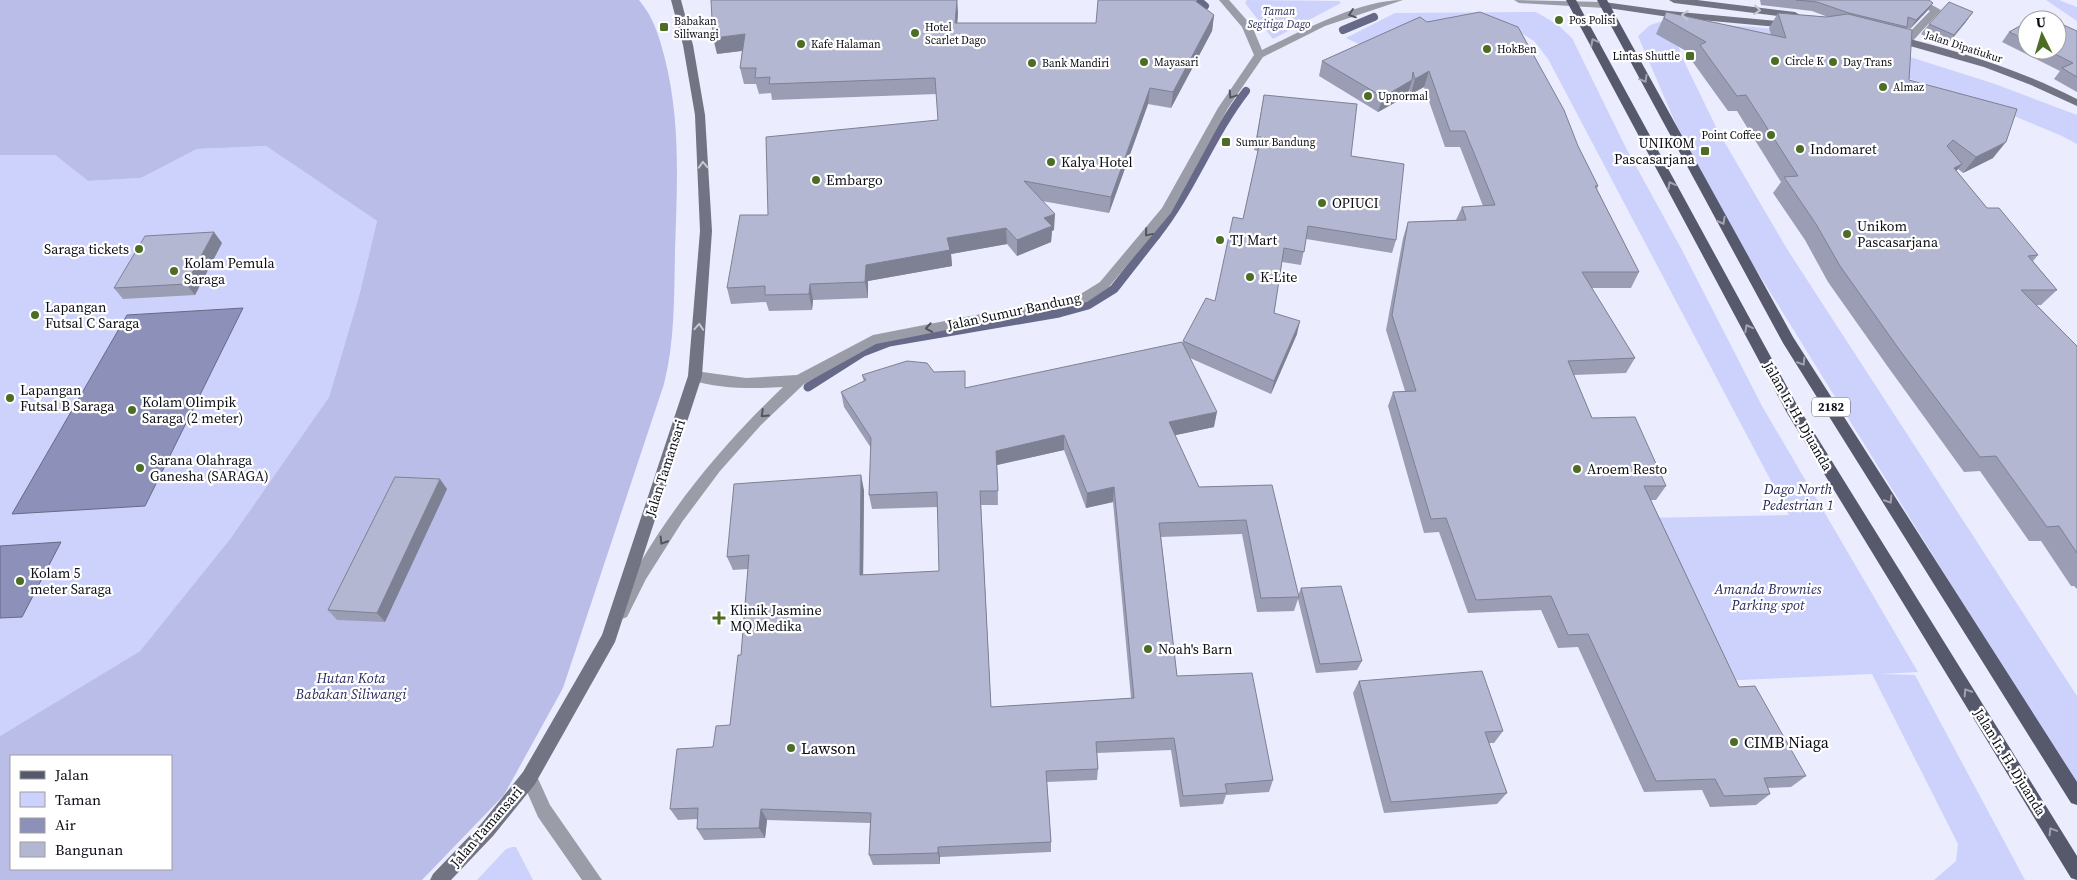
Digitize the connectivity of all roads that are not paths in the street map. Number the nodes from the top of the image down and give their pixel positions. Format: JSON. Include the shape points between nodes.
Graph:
{"nodes":[{"id":1,"x":676,"y":0,"type":"edge"},
{"id":2,"x":1224,"y":0,"type":"edge"},
{"id":3,"x":1398,"y":0,"type":"edge"},
{"id":4,"x":1519,"y":0,"type":"edge"},
{"id":5,"x":1674,"y":0,"type":"edge"},
{"id":6,"x":1916,"y":0,"type":"edge"},
{"id":7,"x":1572,"y":2,"type":"edge"},
{"id":8,"x":1603,"y":2,"type":"edge"},
{"id":9,"x":1801,"y":15,"type":"edge"},
{"id":10,"x":1798,"y":26,"type":"edge"},
{"id":11,"x":1878,"y":35,"type":"edge"},
{"id":12,"x":1906,"y":42,"type":"junction"},
{"id":13,"x":1259,"y":54,"type":"junction"},
{"id":14,"x":2077,"y":104,"type":"edge"},
{"id":15,"x":695,"y":376,"type":"junction"},
{"id":16,"x":799,"y":380,"type":"junction"},
{"id":17,"x":609,"y":637,"type":"junction"},
{"id":18,"x":529,"y":778,"type":"junction"},
{"id":19,"x":2077,"y":797,"type":"edge"},
{"id":20,"x":2077,"y":872,"type":"edge"},
{"id":21,"x":439,"y":880,"type":"edge"},
{"id":22,"x":594,"y":880,"type":"edge"}],
"edges":[{"from":15,"to":1,"type":"main road","name":"Jalan Tamansari","one_way":true,"via":[[706,231],[700,114]]},
{"from":2,"to":13,"type":"street","via":[[1248,26]]},
{"from":3,"to":13,"type":"street","one_way":true,"via":[[1322,24]]},
{"from":4,"to":7,"type":"street"},
{"from":5,"to":9,"type":"main road","one_way":true},
{"from":6,"to":12,"type":"street","via":[[1936,10]]},
{"from":7,"to":8,"type":"street"},
{"from":20,"to":7,"type":"main road","name":"Jalan Ir. H. Djuanda","number":"2182","one_way":true,"via":[[1792,408]]},
{"from":10,"to":8,"type":"main road","one_way":true,"via":[[1668,14]]},
{"from":8,"to":19,"type":"main road","number":"2182","one_way":true,"via":[[1788,340]]},
{"from":11,"to":12,"type":"main road","name":"Jalan Dipatiukur"},
{"from":12,"to":14,"type":"main road","name":"Jalan Dipatiukur","via":[[1979,64],[2042,87]]},
{"from":13,"to":16,"type":"street","name":"Jalan Sumur Bandung","one_way":true,"via":[[1223,108],[1167,210],[1104,285],[1083,299],[1068,303],[873,340]]},
{"from":15,"to":16,"type":"street","name":"Jalan Sumur Bandung","via":[[745,384]]},
{"from":15,"to":17,"type":"main road","name":"Jalan Tamansari"},
{"from":16,"to":17,"type":"street","name":"Jalan Sumur Bandung","one_way":true,"via":[[721,460],[677,518],[641,574]]},
{"from":17,"to":18,"type":"main road","name":"Jalan Tamansari"},
{"from":18,"to":21,"type":"main road","name":"Jalan Tamansari"},
{"from":18,"to":22,"type":"street","via":[[544,811]]}]}
